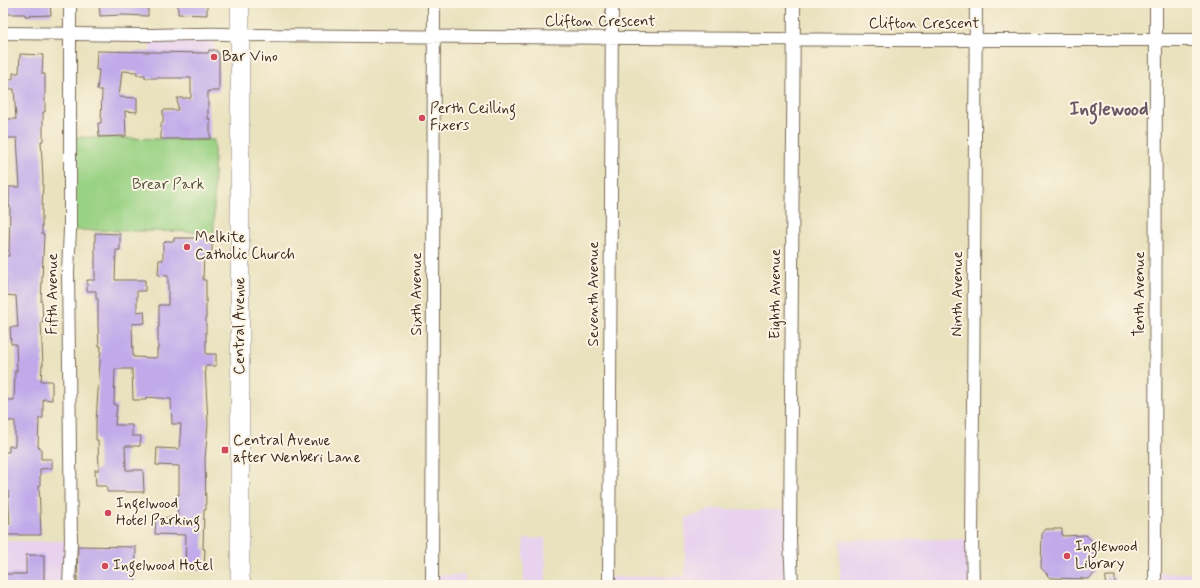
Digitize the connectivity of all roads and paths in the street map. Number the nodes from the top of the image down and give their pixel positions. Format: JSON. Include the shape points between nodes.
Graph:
{"nodes":[{"id":1,"x":70,"y":3,"type":"edge"},
{"id":2,"x":240,"y":3,"type":"edge"},
{"id":3,"x":434,"y":3,"type":"edge"},
{"id":4,"x":612,"y":3,"type":"edge"},
{"id":5,"x":794,"y":3,"type":"edge"},
{"id":6,"x":976,"y":3,"type":"edge"},
{"id":7,"x":1156,"y":3,"type":"edge"},
{"id":8,"x":3,"y":33,"type":"edge"},
{"id":9,"x":70,"y":34,"type":"junction"},
{"id":10,"x":240,"y":35,"type":"junction"},
{"id":11,"x":434,"y":36,"type":"junction"},
{"id":12,"x":612,"y":38,"type":"junction"},
{"id":13,"x":794,"y":39,"type":"junction"},
{"id":14,"x":976,"y":40,"type":"junction"},
{"id":15,"x":1156,"y":40,"type":"junction"},
{"id":16,"x":1197,"y":40,"type":"edge"},
{"id":17,"x":240,"y":582,"type":"edge"},
{"id":18,"x":69,"y":585,"type":"edge"},
{"id":19,"x":432,"y":585,"type":"edge"},
{"id":20,"x":609,"y":585,"type":"edge"},
{"id":21,"x":792,"y":585,"type":"edge"},
{"id":22,"x":973,"y":585,"type":"edge"},
{"id":23,"x":1155,"y":585,"type":"edge"}],
"edges":[{"from":1,"to":9,"type":"street","name":"Fifth Avenue"},
{"from":2,"to":10,"type":"main road","name":"Central Avenue"},
{"from":3,"to":11,"type":"street","name":"Sixth Avenue"},
{"from":4,"to":12,"type":"street","name":"Seventh Avenue"},
{"from":5,"to":13,"type":"street","name":"Eighth Avenue"},
{"from":6,"to":14,"type":"street","name":"Ninth Avenue"},
{"from":7,"to":15,"type":"street","name":"Tenth Avenue"},
{"from":8,"to":9,"type":"street","name":"Clifton Crescent"},
{"from":9,"to":10,"type":"street","name":"Clifton Crescent"},
{"from":9,"to":18,"type":"street","name":"Fifth Avenue","via":[[68,271],[72,541]]},
{"from":10,"to":11,"type":"street","name":"Clifton Crescent"},
{"from":10,"to":17,"type":"main road","name":"Central Avenue"},
{"from":11,"to":12,"type":"street","name":"Clifton Crescent"},
{"from":11,"to":19,"type":"street","name":"Sixth Avenue"},
{"from":12,"to":13,"type":"street","name":"Clifton Crescent"},
{"from":12,"to":20,"type":"street","name":"Seventh Avenue"},
{"from":13,"to":14,"type":"street","name":"Clifton Crescent"},
{"from":13,"to":21,"type":"street","name":"Eighth Avenue","via":[[790,540]]},
{"from":14,"to":15,"type":"street","name":"Clifton Crescent"},
{"from":14,"to":22,"type":"street","name":"Ninth Avenue"},
{"from":15,"to":16,"type":"street","name":"Clifton Crescent"},
{"from":15,"to":23,"type":"street","name":"Tenth Avenue"}]}
